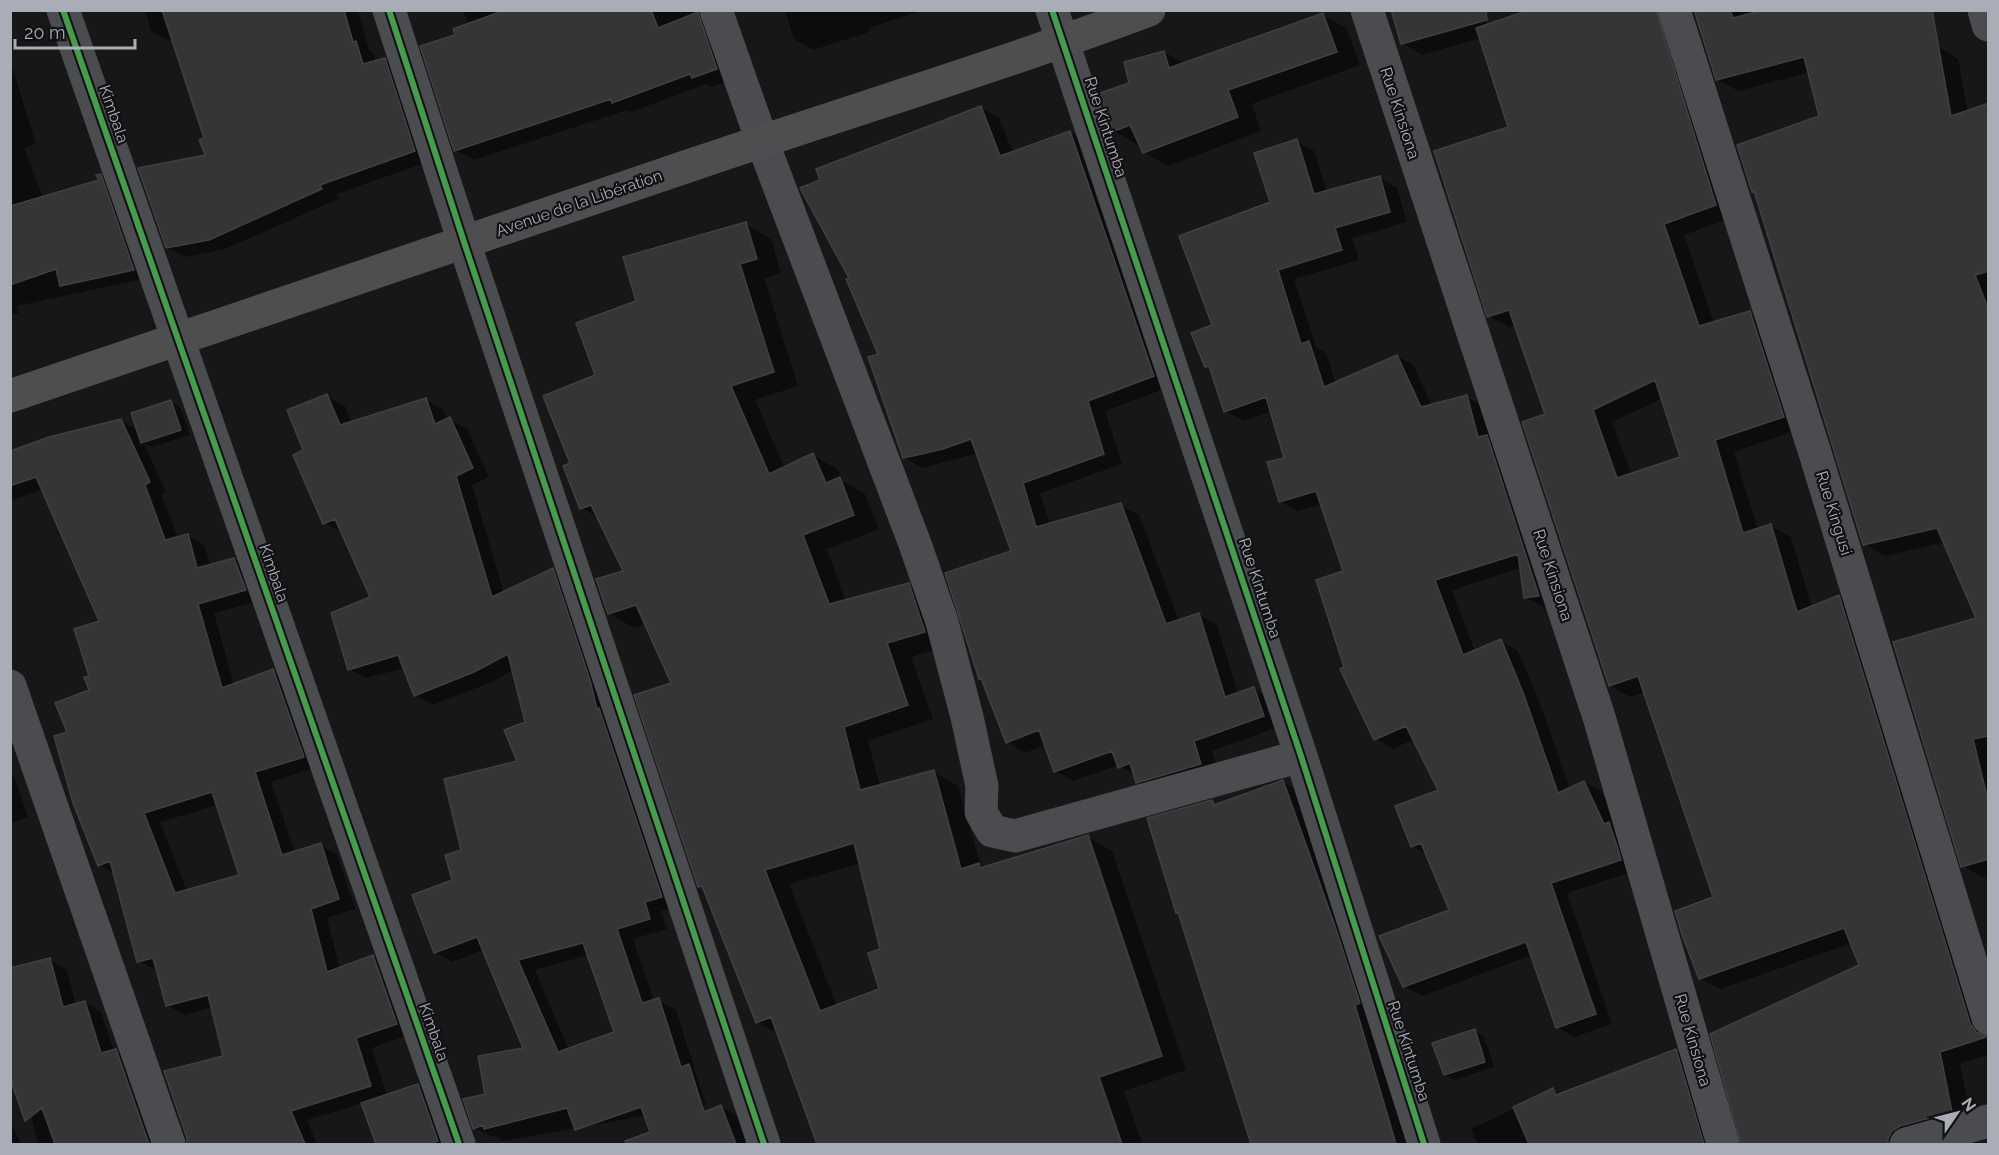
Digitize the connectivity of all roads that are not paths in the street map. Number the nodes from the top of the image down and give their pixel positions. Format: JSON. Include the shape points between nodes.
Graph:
{"nodes":[{"id":1,"x":63,"y":10,"type":"edge"},
{"id":2,"x":389,"y":10,"type":"edge"},
{"id":3,"x":716,"y":10,"type":"edge"},
{"id":4,"x":1052,"y":10,"type":"edge"},
{"id":5,"x":1149,"y":10,"type":"edge"},
{"id":6,"x":1366,"y":10,"type":"edge"},
{"id":7,"x":1674,"y":10,"type":"edge"},
{"id":8,"x":1984,"y":10,"type":"edge"},
{"id":9,"x":1989,"y":25,"type":"edge"},
{"id":10,"x":1064,"y":42,"type":"junction"},
{"id":11,"x":762,"y":141,"type":"junction"},
{"id":12,"x":464,"y":242,"type":"junction"},
{"id":13,"x":179,"y":340,"type":"junction"},
{"id":14,"x":10,"y":396,"type":"edge"},
{"id":15,"x":10,"y":686,"type":"edge"},
{"id":16,"x":1301,"y":756,"type":"junction"},
{"id":17,"x":1989,"y":1018,"type":"edge"},
{"id":18,"x":1989,"y":1121,"type":"edge"},
{"id":19,"x":169,"y":1144,"type":"edge"},
{"id":20,"x":459,"y":1144,"type":"edge"},
{"id":21,"x":764,"y":1144,"type":"edge"},
{"id":22,"x":1424,"y":1144,"type":"edge"},
{"id":23,"x":1723,"y":1144,"type":"edge"},
{"id":24,"x":1906,"y":1144,"type":"edge"}],
"edges":[{"from":1,"to":13,"type":"street","name":"Kimbala"},
{"from":2,"to":12,"type":"street"},
{"from":3,"to":11,"type":"street"},
{"from":4,"to":10,"type":"street","name":"Rue Kintumba"},
{"from":5,"to":10,"type":"highway","name":"Avenue de la Libération"},
{"from":6,"to":23,"type":"street","name":"Rue Kinsiona","via":[[1599,717]]},
{"from":7,"to":17,"type":"street","name":"Rue Kingusi"},
{"from":8,"to":9,"type":"street"},
{"from":10,"to":11,"type":"highway","name":"Avenue de la Libération"},
{"from":10,"to":16,"type":"street","name":"Rue Kintumba"},
{"from":11,"to":12,"type":"highway","name":"Avenue de la Libération"},
{"from":11,"to":16,"type":"street","via":[[942,622],[980,775],[981,812],[992,831],[1015,836]]},
{"from":12,"to":13,"type":"highway","name":"Avenue de la Libération"},
{"from":12,"to":21,"type":"street"},
{"from":13,"to":14,"type":"highway","name":"Avenue de la Libération"},
{"from":13,"to":20,"type":"street","name":"Kimbala"},
{"from":15,"to":19,"type":"street"},
{"from":16,"to":22,"type":"street","name":"Rue Kintumba"},
{"from":18,"to":24,"type":"street"}]}
